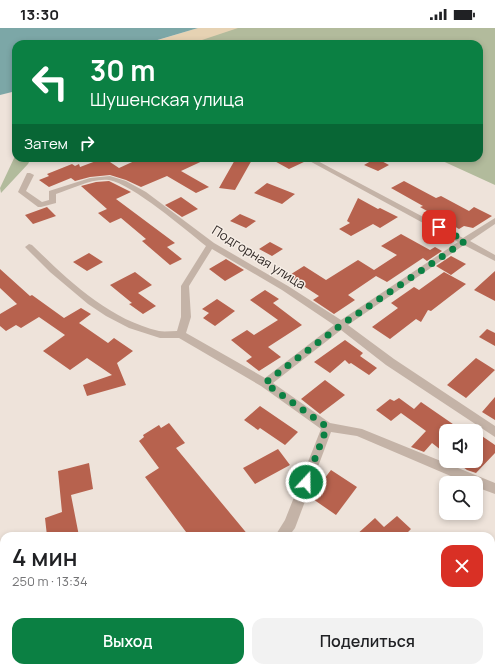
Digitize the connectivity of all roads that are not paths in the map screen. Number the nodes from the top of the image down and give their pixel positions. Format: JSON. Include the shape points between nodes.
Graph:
{"nodes":[{"id":1,"x":316,"y":162,"type":"edge"},
{"id":2,"x":30,"y":175,"type":"dead end"},
{"id":3,"x":495,"y":220,"type":"edge"},
{"id":4,"x":465,"y":241,"type":"junction"},
{"id":5,"x":211,"y":245,"type":"junction"},
{"id":6,"x":29,"y":247,"type":"dead end"},
{"id":7,"x":495,"y":258,"type":"edge"},
{"id":8,"x":341,"y":325,"type":"junction"},
{"id":9,"x":181,"y":334,"type":"junction"},
{"id":10,"x":265,"y":383,"type":"junction"},
{"id":11,"x":327,"y":427,"type":"junction"},
{"id":12,"x":495,"y":432,"type":"edge"},
{"id":13,"x":495,"y":489,"type":"edge"},
{"id":14,"x":284,"y":532,"type":"edge"}],
"edges":[{"from":1,"to":4,"type":"street"},
{"from":2,"to":5,"type":"street","name":"Подгорная улица","via":[[22,192],[40,205],[54,201],[52,193],[66,187],[90,180],[115,179],[143,194]]},
{"from":3,"to":4,"type":"street"},
{"from":4,"to":7,"type":"street"},
{"from":4,"to":8,"type":"street"},
{"from":5,"to":8,"type":"street","name":"Подгорная улица","via":[[285,288]]},
{"from":5,"to":9,"type":"street","via":[[185,286],[186,317]]},
{"from":6,"to":9,"type":"street","via":[[86,298],[109,314],[132,326],[160,335]]},
{"from":8,"to":10,"type":"street"},
{"from":8,"to":12,"type":"street","name":"Подгорная улица","via":[[390,362]]},
{"from":9,"to":10,"type":"street"},
{"from":10,"to":11,"type":"street"},
{"from":11,"to":13,"type":"street","via":[[358,432]]},
{"from":11,"to":14,"type":"street","via":[[290,524]]}]}
